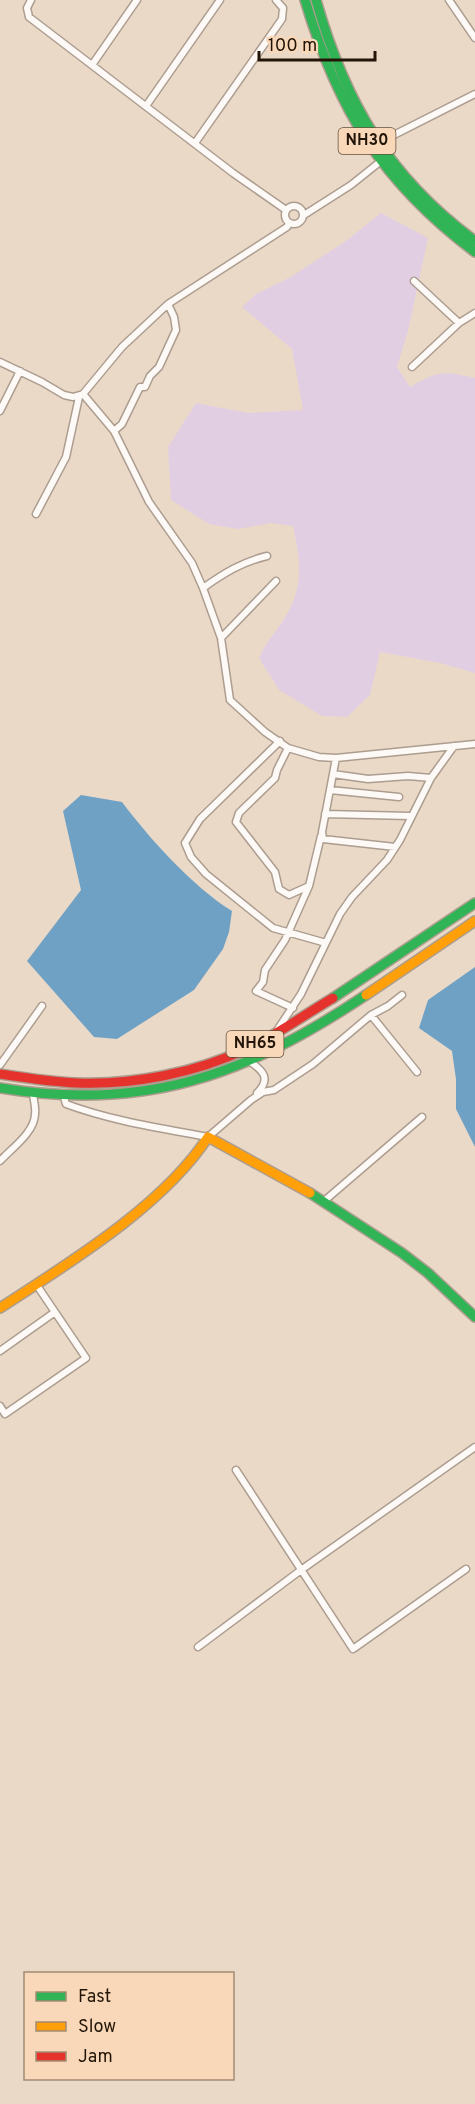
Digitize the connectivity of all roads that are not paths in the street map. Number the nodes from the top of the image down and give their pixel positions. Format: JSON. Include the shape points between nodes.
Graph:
{"nodes":[{"id":1,"x":31,"y":0,"type":"edge"},
{"id":2,"x":137,"y":0,"type":"edge"},
{"id":3,"x":220,"y":0,"type":"edge"},
{"id":4,"x":276,"y":0,"type":"edge"},
{"id":5,"x":305,"y":0,"type":"edge"},
{"id":6,"x":316,"y":0,"type":"edge"},
{"id":7,"x":453,"y":1,"type":"edge"},
{"id":8,"x":475,"y":22,"type":"edge"},
{"id":9,"x":468,"y":27,"type":"junction"},
{"id":10,"x":475,"y":38,"type":"edge"},
{"id":11,"x":92,"y":65,"type":"junction"},
{"id":12,"x":475,"y":94,"type":"edge"},
{"id":13,"x":146,"y":106,"type":"junction"},
{"id":14,"x":380,"y":142,"type":"junction"},
{"id":15,"x":195,"y":143,"type":"junction"},
{"id":16,"x":381,"y":161,"type":"junction"},
{"id":17,"x":286,"y":210,"type":"junction"},
{"id":18,"x":304,"y":215,"type":"junction"},
{"id":19,"x":289,"y":223,"type":"junction"},
{"id":20,"x":468,"y":240,"type":"edge"},
{"id":21,"x":475,"y":252,"type":"edge"},
{"id":22,"x":414,"y":281,"type":"dead end"},
{"id":23,"x":168,"y":304,"type":"junction"},
{"id":24,"x":475,"y":313,"type":"edge"},
{"id":25,"x":459,"y":323,"type":"junction"},
{"id":26,"x":0,"y":362,"type":"edge"},
{"id":27,"x":412,"y":367,"type":"dead end"},
{"id":28,"x":20,"y":371,"type":"junction"},
{"id":29,"x":81,"y":396,"type":"junction"},
{"id":30,"x":0,"y":411,"type":"edge"},
{"id":31,"x":114,"y":431,"type":"junction"},
{"id":32,"x":36,"y":514,"type":"dead end"},
{"id":33,"x":267,"y":556,"type":"dead end"},
{"id":34,"x":276,"y":581,"type":"dead end"},
{"id":35,"x":203,"y":588,"type":"junction"},
{"id":36,"x":221,"y":638,"type":"junction"},
{"id":37,"x":280,"y":741,"type":"junction"},
{"id":38,"x":475,"y":744,"type":"edge"},
{"id":39,"x":454,"y":746,"type":"junction"},
{"id":40,"x":288,"y":748,"type":"junction"},
{"id":41,"x":336,"y":758,"type":"junction"},
{"id":42,"x":333,"y":774,"type":"junction"},
{"id":43,"x":431,"y":778,"type":"junction"},
{"id":44,"x":330,"y":790,"type":"junction"},
{"id":45,"x":399,"y":797,"type":"dead end"},
{"id":46,"x":325,"y":814,"type":"junction"},
{"id":47,"x":410,"y":816,"type":"junction"},
{"id":48,"x":321,"y":836,"type":"junction"},
{"id":49,"x":395,"y":848,"type":"junction"},
{"id":50,"x":309,"y":886,"type":"junction"},
{"id":51,"x":475,"y":903,"type":"edge"},
{"id":52,"x":475,"y":921,"type":"edge"},
{"id":53,"x":288,"y":931,"type":"junction"},
{"id":54,"x":326,"y":943,"type":"junction"},
{"id":55,"x":402,"y":995,"type":"dead end"},
{"id":56,"x":42,"y":1006,"type":"dead end"},
{"id":57,"x":293,"y":1008,"type":"junction"},
{"id":58,"x":371,"y":1015,"type":"junction"},
{"id":59,"x":275,"y":1034,"type":"junction"},
{"id":60,"x":249,"y":1061,"type":"junction"},
{"id":61,"x":0,"y":1065,"type":"edge"},
{"id":62,"x":417,"y":1072,"type":"dead end"},
{"id":63,"x":0,"y":1074,"type":"edge"},
{"id":64,"x":0,"y":1088,"type":"edge"},
{"id":65,"x":33,"y":1095,"type":"junction"},
{"id":66,"x":64,"y":1097,"type":"junction"},
{"id":67,"x":250,"y":1100,"type":"junction"},
{"id":68,"x":422,"y":1116,"type":"dead end"},
{"id":69,"x":208,"y":1137,"type":"junction"},
{"id":70,"x":0,"y":1161,"type":"edge"},
{"id":71,"x":323,"y":1202,"type":"junction"},
{"id":72,"x":36,"y":1284,"type":"junction"},
{"id":73,"x":0,"y":1308,"type":"edge"},
{"id":74,"x":55,"y":1312,"type":"junction"},
{"id":75,"x":475,"y":1317,"type":"edge"},
{"id":76,"x":0,"y":1351,"type":"edge"},
{"id":77,"x":0,"y":1406,"type":"edge"},
{"id":78,"x":475,"y":1447,"type":"edge"},
{"id":79,"x":236,"y":1470,"type":"dead end"},
{"id":80,"x":466,"y":1569,"type":"dead end"},
{"id":81,"x":301,"y":1570,"type":"junction"},
{"id":82,"x":198,"y":1647,"type":"dead end"}],
"edges":[{"from":1,"to":11,"type":"street","via":[[29,17]]},
{"from":2,"to":11,"type":"street"},
{"from":3,"to":13,"type":"street"},
{"from":4,"to":15,"type":"street","via":[[284,8],[282,19]]},
{"from":5,"to":16,"type":"main road","number":"NH30","via":[[335,86]]},
{"from":6,"to":14,"type":"main road","number":"NH30","via":[[345,82]]},
{"from":7,"to":9,"type":"street"},
{"from":8,"to":9,"type":"street"},
{"from":9,"to":10,"type":"street"},
{"from":11,"to":13,"type":"street"},
{"from":12,"to":14,"type":"street"},
{"from":13,"to":15,"type":"street"},
{"from":14,"to":20,"type":"main road","number":"NH30","via":[[419,194]]},
{"from":15,"to":17,"type":"street"},
{"from":16,"to":18,"type":"street"},
{"from":16,"to":20,"type":"main road","number":"NH30","via":[[414,200]]},
{"from":17,"to":18,"type":"street","via":[[296,205]]},
{"from":17,"to":19,"type":"street"},
{"from":18,"to":19,"type":"street","via":[[299,223]]},
{"from":19,"to":23,"type":"street"},
{"from":20,"to":21,"type":"main road","number":"NH30"},
{"from":22,"to":25,"type":"street"},
{"from":23,"to":29,"type":"street","via":[[122,347]]},
{"from":23,"to":31,"type":"street","via":[[176,330],[159,367],[145,387],[140,387],[122,424]]},
{"from":24,"to":25,"type":"street"},
{"from":25,"to":27,"type":"street"},
{"from":26,"to":28,"type":"street"},
{"from":28,"to":29,"type":"street","via":[[64,395]]},
{"from":28,"to":30,"type":"street"},
{"from":29,"to":31,"type":"street"},
{"from":29,"to":32,"type":"street","via":[[66,457]]},
{"from":31,"to":35,"type":"street","via":[[149,502],[192,563]]},
{"from":33,"to":35,"type":"street","via":[[248,560]]},
{"from":34,"to":36,"type":"street"},
{"from":35,"to":36,"type":"street"},
{"from":36,"to":37,"type":"street","via":[[230,700]]},
{"from":37,"to":40,"type":"street"},
{"from":37,"to":53,"type":"street","via":[[200,819],[185,843],[206,874],[273,928]]},
{"from":38,"to":39,"type":"street"},
{"from":39,"to":41,"type":"street"},
{"from":39,"to":43,"type":"street"},
{"from":40,"to":41,"type":"street"},
{"from":40,"to":50,"type":"street","via":[[275,778],[239,813],[236,822],[275,872],[279,889],[289,896]]},
{"from":41,"to":42,"type":"street"},
{"from":42,"to":43,"type":"street","via":[[368,779]]},
{"from":42,"to":44,"type":"street"},
{"from":43,"to":47,"type":"street"},
{"from":44,"to":45,"type":"street"},
{"from":44,"to":46,"type":"street"},
{"from":46,"to":47,"type":"street"},
{"from":46,"to":48,"type":"street"},
{"from":47,"to":49,"type":"street"},
{"from":48,"to":49,"type":"street"},
{"from":48,"to":50,"type":"street"},
{"from":49,"to":54,"type":"street","via":[[352,897]]},
{"from":50,"to":53,"type":"street"},
{"from":51,"to":59,"type":"main road","number":"NH65"},
{"from":52,"to":60,"type":"main road","number":"NH65","via":[[317,1027]]},
{"from":53,"to":54,"type":"street"},
{"from":53,"to":57,"type":"street","via":[[256,991]]},
{"from":54,"to":57,"type":"street"},
{"from":55,"to":58,"type":"street"},
{"from":56,"to":61,"type":"street"},
{"from":57,"to":59,"type":"street"},
{"from":58,"to":62,"type":"street"},
{"from":58,"to":67,"type":"street","via":[[313,1064],[274,1090]]},
{"from":59,"to":63,"type":"main road","number":"NH65","via":[[204,1065],[126,1080],[86,1083]]},
{"from":60,"to":66,"type":"main road","number":"NH65","via":[[212,1076],[161,1089],[127,1095]]},
{"from":60,"to":67,"type":"street","via":[[265,1074],[261,1090]]},
{"from":64,"to":65,"type":"main road","number":"NH65"},
{"from":65,"to":66,"type":"main road","number":"NH65"},
{"from":65,"to":70,"type":"street","via":[[33,1123]]},
{"from":66,"to":69,"type":"street","via":[[66,1104],[84,1110]]},
{"from":67,"to":69,"type":"street"},
{"from":68,"to":71,"type":"street"},
{"from":69,"to":71,"type":"main road"},
{"from":69,"to":72,"type":"main road","via":[[175,1181],[93,1246]]},
{"from":71,"to":75,"type":"main road","via":[[428,1274]]},
{"from":72,"to":73,"type":"main road"},
{"from":72,"to":74,"type":"street"},
{"from":74,"to":76,"type":"street"},
{"from":74,"to":77,"type":"street","via":[[86,1358],[5,1413]]},
{"from":78,"to":81,"type":"street"},
{"from":79,"to":81,"type":"street"},
{"from":80,"to":81,"type":"street","via":[[353,1649]]},
{"from":81,"to":82,"type":"street"}]}
